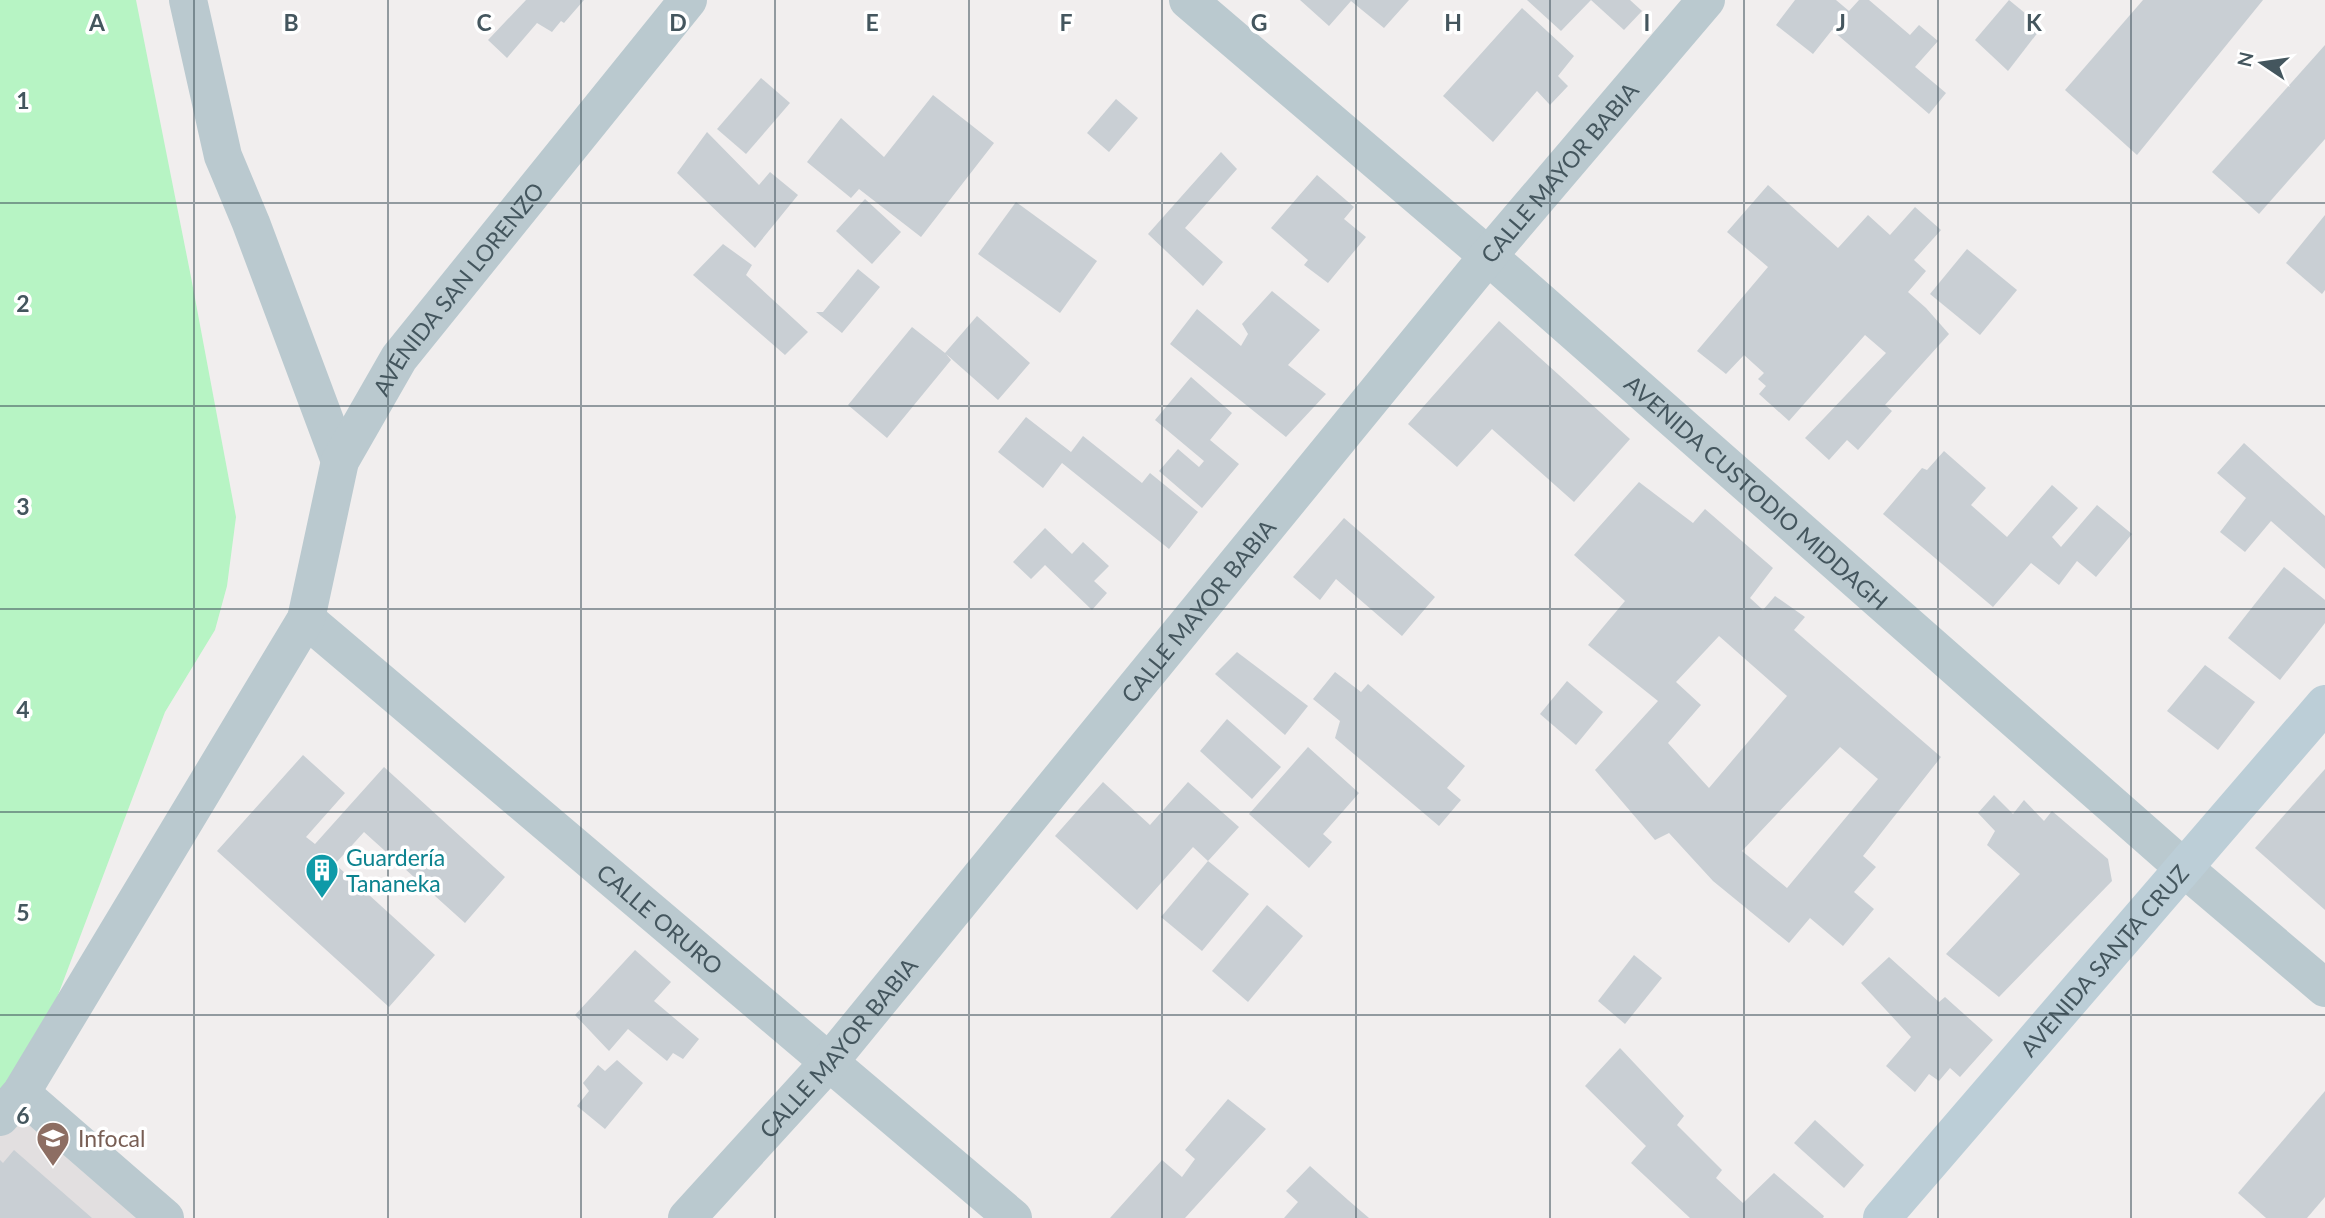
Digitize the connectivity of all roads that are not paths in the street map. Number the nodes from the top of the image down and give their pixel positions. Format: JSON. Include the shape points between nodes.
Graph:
{"nodes":[{"id":1,"x":188,"y":0,"type":"edge"},
{"id":2,"x":688,"y":0,"type":"edge"},
{"id":3,"x":1188,"y":0,"type":"edge"},
{"id":4,"x":1706,"y":0,"type":"edge"},
{"id":5,"x":1488,"y":256,"type":"junction"},
{"id":6,"x":340,"y":461,"type":"junction"},
{"id":7,"x":306,"y":619,"type":"junction"},
{"id":8,"x":2325,"y":704,"type":"edge"},
{"id":9,"x":2185,"y":869,"type":"junction"},
{"id":10,"x":2325,"y":988,"type":"edge"},
{"id":11,"x":830,"y":1061,"type":"junction"},
{"id":12,"x":11,"y":1105,"type":"edge"},
{"id":13,"x":165,"y":1218,"type":"edge"},
{"id":14,"x":687,"y":1218,"type":"edge"},
{"id":15,"x":1013,"y":1218,"type":"edge"},
{"id":16,"x":1882,"y":1218,"type":"edge"}],
"edges":[{"from":1,"to":6,"type":"street","via":[[223,156]]},
{"from":2,"to":6,"type":"street","name":"AVENIDA SAN LORENZO","via":[[399,358]]},
{"from":3,"to":5,"type":"street","name":"AVENIDA CUSTODIO MIDDAGH"},
{"from":4,"to":5,"type":"street","name":"CALLE MAYOR BABIA"},
{"from":5,"to":9,"type":"street","name":"AVENIDA CUSTODIO MIDDAGH"},
{"from":5,"to":11,"type":"street","name":"CALLE MAYOR BABIA"},
{"from":6,"to":7,"type":"street","name":"AVENIDA SAN LORENZO"},
{"from":7,"to":11,"type":"street","name":"CALLE ORURO"},
{"from":7,"to":12,"type":"street","name":"AVENIDA SAN LORENZO"},
{"from":8,"to":9,"type":"main road","name":"AVENIDA SANTA CRUZ"},
{"from":9,"to":10,"type":"street","name":"AVENIDA CUSTODIO MIDDAGH"},
{"from":9,"to":16,"type":"main road","name":"AVENIDA SANTA CRUZ"},
{"from":11,"to":14,"type":"street","name":"CALLE MAYOR BABIA"},
{"from":11,"to":15,"type":"street","name":"CALLE ORURO"},
{"from":12,"to":13,"type":"street"}]}
